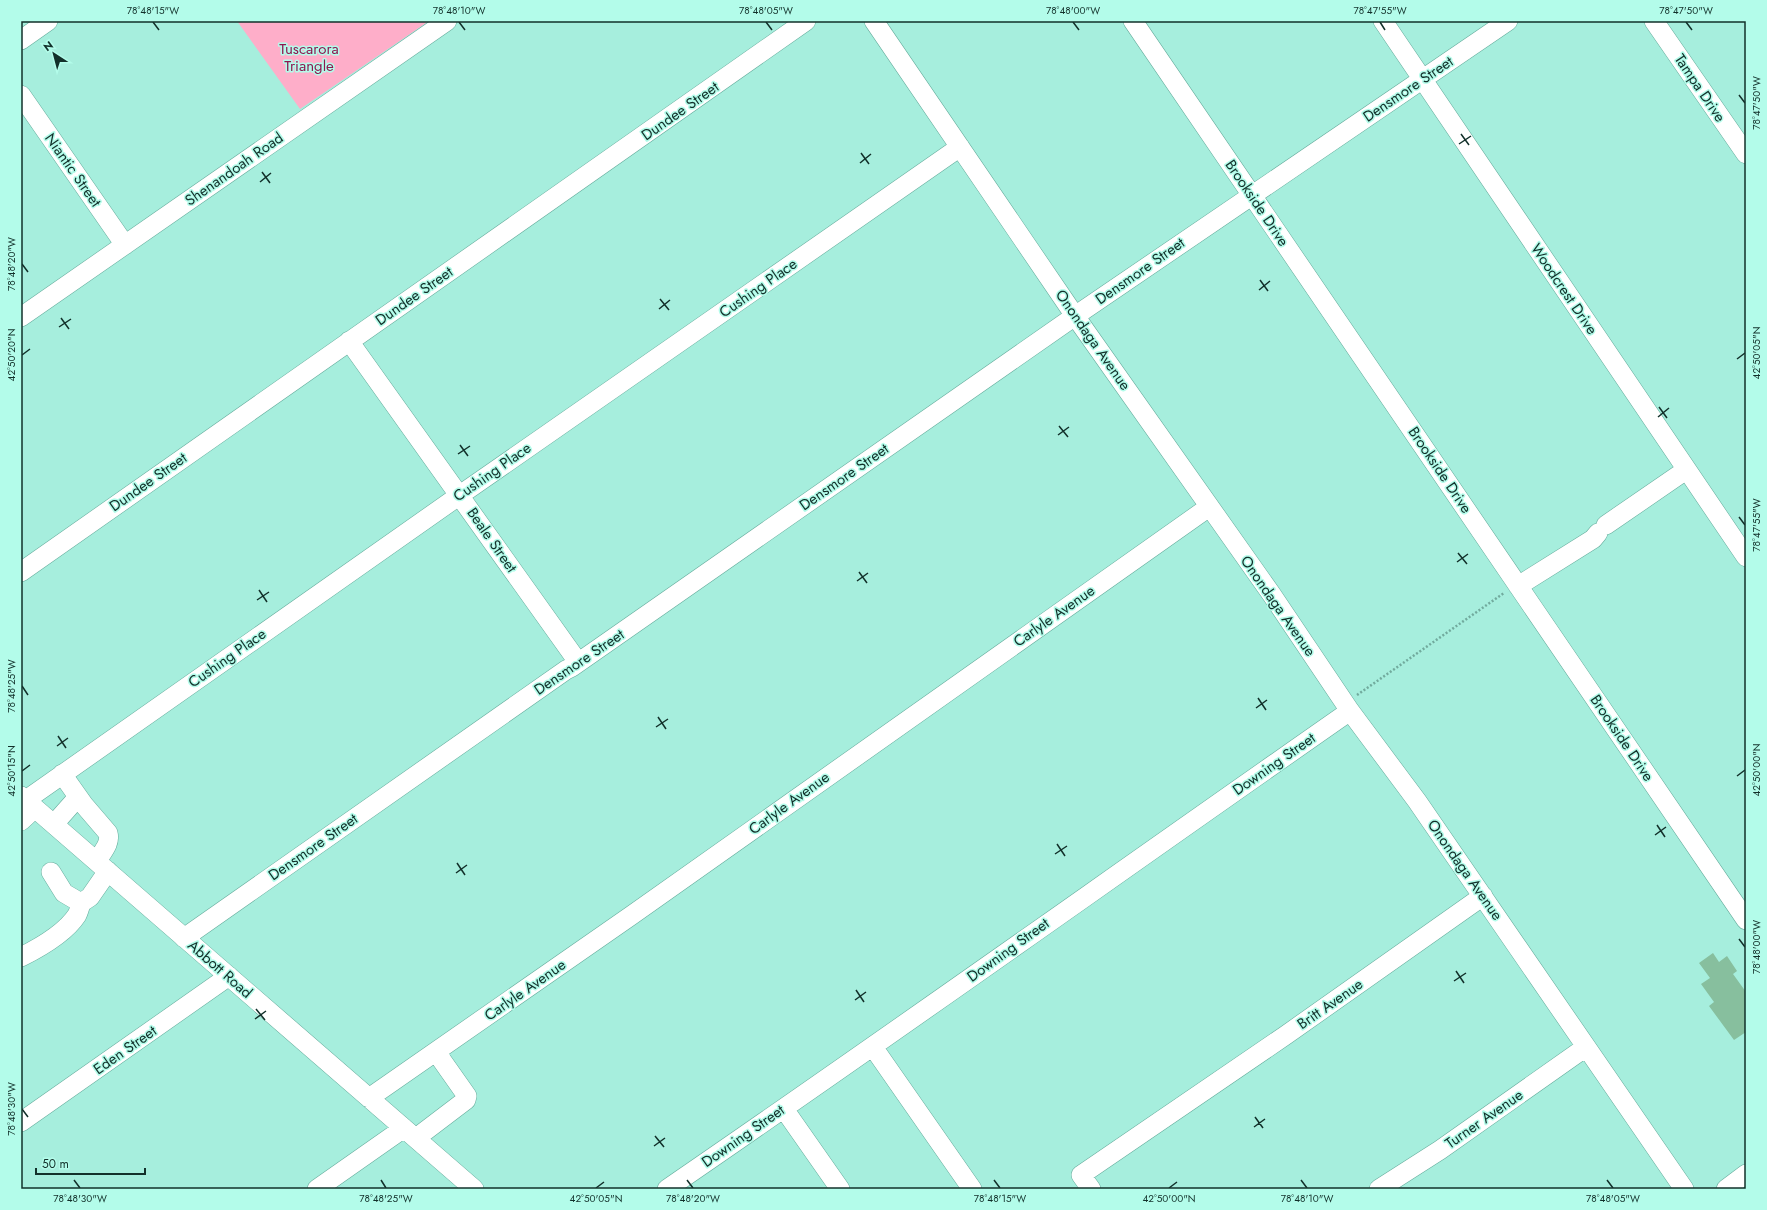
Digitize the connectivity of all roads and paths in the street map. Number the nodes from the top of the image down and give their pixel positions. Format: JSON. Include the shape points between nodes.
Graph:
{"nodes":[{"id":1,"x":48,"y":21,"type":"edge"},
{"id":2,"x":447,"y":21,"type":"edge"},
{"id":3,"x":806,"y":21,"type":"edge"},
{"id":4,"x":874,"y":21,"type":"edge"},
{"id":5,"x":1133,"y":21,"type":"edge"},
{"id":6,"x":1383,"y":21,"type":"edge"},
{"id":7,"x":1508,"y":21,"type":"edge"},
{"id":8,"x":1654,"y":21,"type":"edge"},
{"id":9,"x":21,"y":40,"type":"edge"},
{"id":10,"x":1423,"y":79,"type":"junction"},
{"id":11,"x":21,"y":95,"type":"edge"},
{"id":12,"x":960,"y":148,"type":"junction"},
{"id":13,"x":1746,"y":154,"type":"edge"},
{"id":14,"x":1252,"y":194,"type":"junction"},
{"id":15,"x":125,"y":245,"type":"junction"},
{"id":16,"x":1076,"y":316,"type":"junction"},
{"id":17,"x":21,"y":317,"type":"edge"},
{"id":18,"x":349,"y":341,"type":"junction"},
{"id":19,"x":1686,"y":470,"type":"junction"},
{"id":20,"x":460,"y":495,"type":"junction"},
{"id":21,"x":1209,"y":507,"type":"junction"},
{"id":22,"x":1746,"y":557,"type":"edge"},
{"id":23,"x":21,"y":572,"type":"edge"},
{"id":24,"x":1518,"y":586,"type":"junction"},
{"id":25,"x":578,"y":662,"type":"junction"},
{"id":26,"x":1350,"y":711,"type":"junction"},
{"id":27,"x":62,"y":774,"type":"junction"},
{"id":28,"x":78,"y":797,"type":"junction"},
{"id":29,"x":27,"y":801,"type":"edge"},
{"id":30,"x":21,"y":821,"type":"edge"},
{"id":31,"x":54,"y":824,"type":"junction"},
{"id":32,"x":102,"y":866,"type":"junction"},
{"id":33,"x":51,"y":872,"type":"dead end"},
{"id":34,"x":1483,"y":896,"type":"junction"},
{"id":35,"x":81,"y":903,"type":"junction"},
{"id":36,"x":1746,"y":920,"type":"edge"},
{"id":37,"x":184,"y":938,"type":"junction"},
{"id":38,"x":21,"y":957,"type":"edge"},
{"id":39,"x":229,"y":976,"type":"junction"},
{"id":40,"x":873,"y":1047,"type":"junction"},
{"id":41,"x":1586,"y":1047,"type":"junction"},
{"id":42,"x":436,"y":1052,"type":"junction"},
{"id":43,"x":369,"y":1098,"type":"junction"},
{"id":44,"x":784,"y":1109,"type":"junction"},
{"id":45,"x":21,"y":1122,"type":"edge"},
{"id":46,"x":410,"y":1133,"type":"junction"},
{"id":47,"x":1746,"y":1174,"type":"edge"},
{"id":48,"x":317,"y":1189,"type":"edge"},
{"id":49,"x":474,"y":1189,"type":"edge"},
{"id":50,"x":667,"y":1189,"type":"edge"},
{"id":51,"x":840,"y":1189,"type":"edge"},
{"id":52,"x":972,"y":1189,"type":"edge"},
{"id":53,"x":1091,"y":1189,"type":"edge"},
{"id":54,"x":1379,"y":1189,"type":"edge"},
{"id":55,"x":1684,"y":1189,"type":"edge"},
{"id":56,"x":1726,"y":1189,"type":"edge"}],
"edges":[{"from":1,"to":9,"type":"street"},
{"from":2,"to":15,"type":"street","name":"Shenandoah Road"},
{"from":3,"to":18,"type":"street","name":"Dundee Street","via":[[621,153]]},
{"from":4,"to":12,"type":"street","name":"Onondaga Avenue"},
{"from":5,"to":14,"type":"street","name":"Brookside Drive"},
{"from":6,"to":10,"type":"street","name":"Woodcrest Drive"},
{"from":7,"to":10,"type":"street","name":"Densmore Street"},
{"from":8,"to":13,"type":"street","name":"Tampa Drive"},
{"from":10,"to":14,"type":"street","name":"Densmore Street"},
{"from":10,"to":19,"type":"street","name":"Woodcrest Drive"},
{"from":11,"to":15,"type":"street","name":"Niantic Street"},
{"from":12,"to":16,"type":"street","name":"Onondaga Avenue"},
{"from":12,"to":20,"type":"street","name":"Cushing Place"},
{"from":14,"to":16,"type":"street","name":"Densmore Street"},
{"from":14,"to":24,"type":"street","name":"Brookside Drive"},
{"from":15,"to":17,"type":"street","name":"Shenandoah Road"},
{"from":16,"to":21,"type":"street","name":"Onondaga Avenue"},
{"from":16,"to":25,"type":"street","name":"Densmore Street"},
{"from":18,"to":20,"type":"street","name":"Beale Street"},
{"from":18,"to":23,"type":"street","name":"Dundee Street"},
{"from":19,"to":22,"type":"street","name":"Woodcrest Drive"},
{"from":19,"to":24,"type":"street","via":[[1602,529],[1593,539]]},
{"from":20,"to":25,"type":"street","name":"Beale Street"},
{"from":20,"to":27,"type":"street","name":"Cushing Place"},
{"from":21,"to":26,"type":"street","name":"Onondaga Avenue"},
{"from":21,"to":42,"type":"street","name":"Carlyle Avenue"},
{"from":24,"to":26,"type":"path","via":[[1508,590],[1353,697]]},
{"from":24,"to":36,"type":"street","name":"Brookside Drive"},
{"from":25,"to":37,"type":"street","name":"Densmore Street"},
{"from":26,"to":34,"type":"street","name":"Onondaga Avenue"},
{"from":26,"to":40,"type":"street","name":"Downing Street","via":[[1044,924]]},
{"from":27,"to":28,"type":"street"},
{"from":27,"to":29,"type":"street","name":"Cushing Place"},
{"from":28,"to":31,"type":"street"},
{"from":28,"to":32,"type":"street","via":[[110,838]]},
{"from":29,"to":30,"type":"street","name":"Cushing Place"},
{"from":29,"to":31,"type":"street","name":"Abbott Road"},
{"from":31,"to":32,"type":"street","name":"Abbott Road"},
{"from":32,"to":35,"type":"street","via":[[90,897]]},
{"from":32,"to":37,"type":"street","name":"Abbott Road"},
{"from":33,"to":35,"type":"street","via":[[64,893]]},
{"from":34,"to":41,"type":"street","name":"Onondaga Avenue"},
{"from":34,"to":53,"type":"street","name":"Britt Avenue","via":[[1081,1175]]},
{"from":35,"to":38,"type":"street","via":[[71,922],[37,949]]},
{"from":37,"to":39,"type":"street","name":"Abbott Road"},
{"from":39,"to":43,"type":"street","name":"Abbott Road"},
{"from":39,"to":45,"type":"street","name":"Eden Street"},
{"from":40,"to":44,"type":"street","name":"Downing Street"},
{"from":40,"to":52,"type":"street"},
{"from":41,"to":54,"type":"street","name":"Turner Avenue","via":[[1440,1150]]},
{"from":41,"to":55,"type":"street","name":"Onondaga Avenue"},
{"from":42,"to":43,"type":"street","name":"Carlyle Avenue"},
{"from":42,"to":46,"type":"street","via":[[468,1096],[466,1100]]},
{"from":43,"to":46,"type":"street","name":"Abbott Road"},
{"from":44,"to":50,"type":"street","name":"Downing Street"},
{"from":44,"to":51,"type":"street"},
{"from":46,"to":48,"type":"street"},
{"from":46,"to":49,"type":"street","name":"Abbott Road"},
{"from":47,"to":56,"type":"street"}]}
